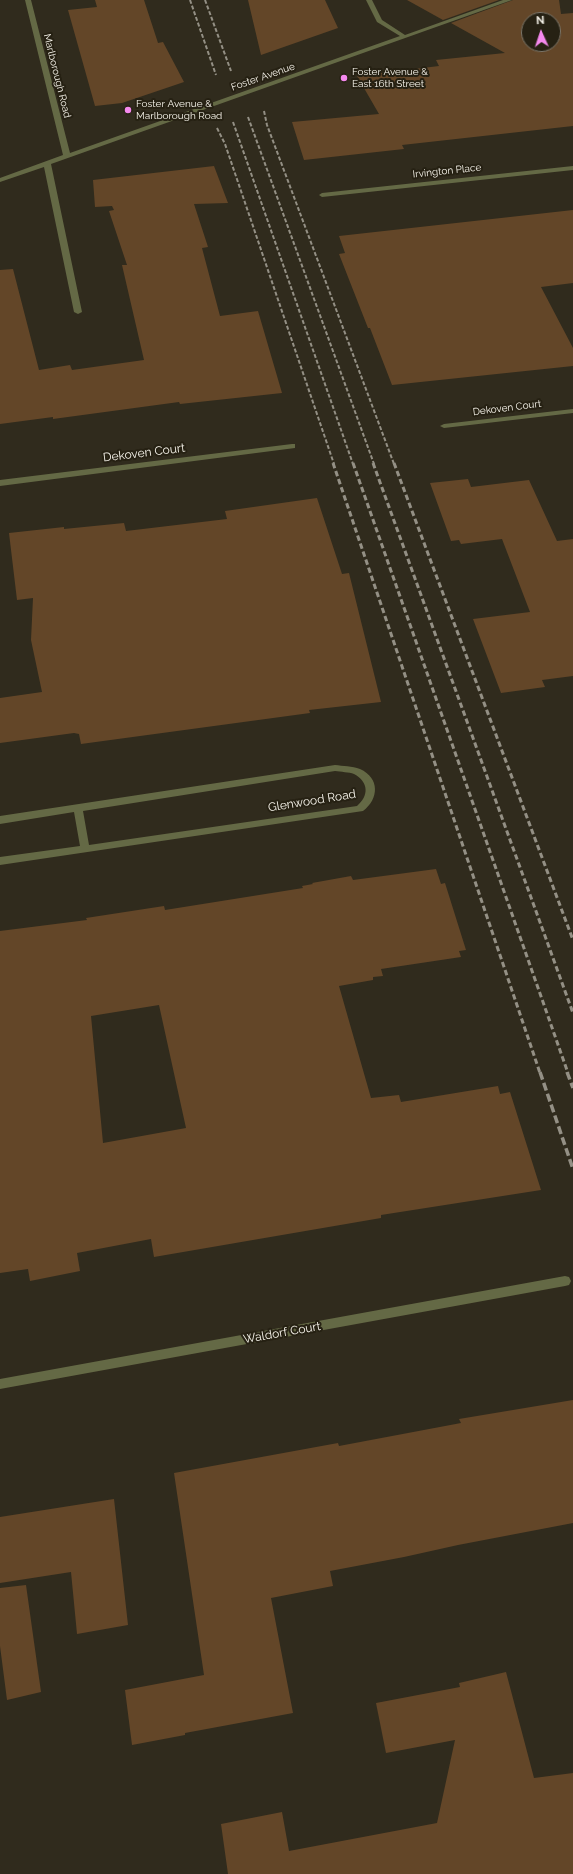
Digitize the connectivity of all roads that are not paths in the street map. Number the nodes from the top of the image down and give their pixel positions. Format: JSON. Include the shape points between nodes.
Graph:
{"nodes":[{"id":1,"x":28,"y":0,"type":"edge"},
{"id":2,"x":369,"y":0,"type":"edge"},
{"id":3,"x":509,"y":0,"type":"edge"},
{"id":4,"x":405,"y":37,"type":"junction"},
{"id":5,"x":67,"y":156,"type":"junction"},
{"id":6,"x":47,"y":163,"type":"junction"},
{"id":7,"x":573,"y":168,"type":"edge"},
{"id":8,"x":0,"y":180,"type":"edge"},
{"id":9,"x":322,"y":195,"type":"dead end"},
{"id":10,"x":78,"y":312,"type":"dead end"},
{"id":11,"x":573,"y":411,"type":"edge"},
{"id":12,"x":444,"y":426,"type":"dead end"},
{"id":13,"x":292,"y":446,"type":"dead end"},
{"id":14,"x":0,"y":483,"type":"edge"},
{"id":15,"x":78,"y":808,"type":"junction"},
{"id":16,"x":0,"y":820,"type":"edge"},
{"id":17,"x":85,"y":848,"type":"junction"},
{"id":18,"x":0,"y":861,"type":"edge"},
{"id":19,"x":565,"y":1281,"type":"dead end"},
{"id":20,"x":0,"y":1384,"type":"edge"}],
"edges":[{"from":1,"to":5,"type":"street","name":"Marlborough Road"},
{"from":2,"to":4,"type":"street","via":[[379,21]]},
{"from":3,"to":4,"type":"street","name":"Foster Avenue"},
{"from":4,"to":5,"type":"street","name":"Foster Avenue"},
{"from":5,"to":6,"type":"street","name":"Foster Avenue"},
{"from":6,"to":8,"type":"street","name":"Foster Avenue"},
{"from":6,"to":10,"type":"street"},
{"from":7,"to":9,"type":"street","name":"Irvington Place"},
{"from":11,"to":12,"type":"street","name":"Dekoven Court"},
{"from":13,"to":14,"type":"street","name":"Dekoven Court"},
{"from":15,"to":16,"type":"street","name":"Glenwood Road"},
{"from":15,"to":17,"type":"street"},
{"from":15,"to":17,"type":"street","name":"Glenwood Road","via":[[334,768],[358,772],[370,786],[371,795],[368,802],[360,809]]},
{"from":17,"to":18,"type":"street","name":"Glenwood Road"},
{"from":19,"to":20,"type":"street","name":"Waldorf Court"}]}
